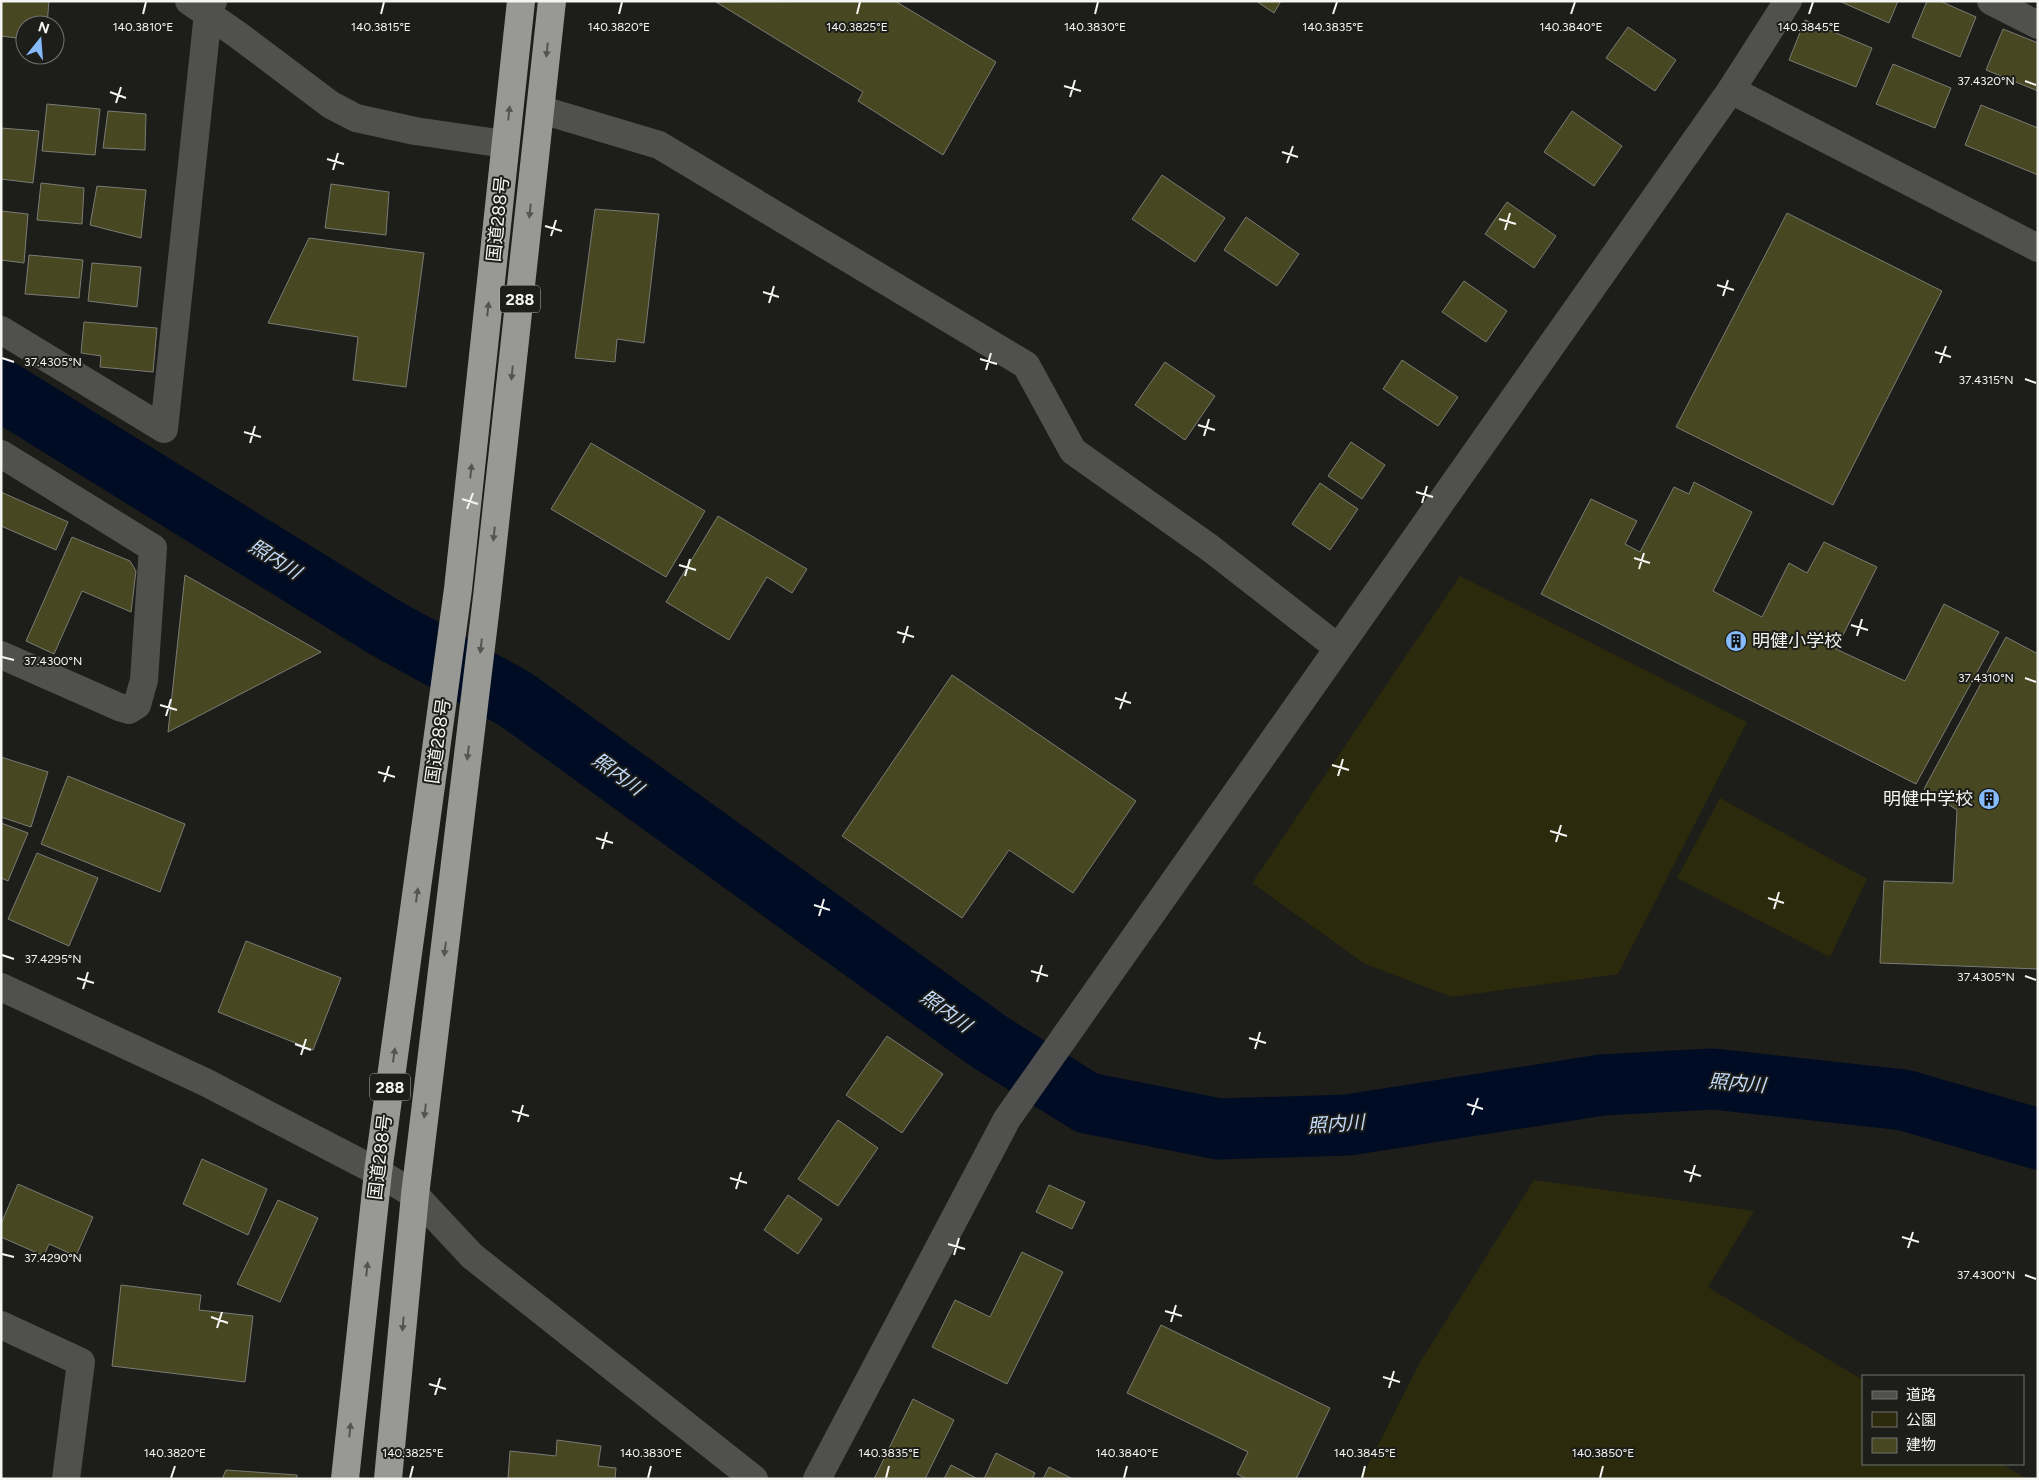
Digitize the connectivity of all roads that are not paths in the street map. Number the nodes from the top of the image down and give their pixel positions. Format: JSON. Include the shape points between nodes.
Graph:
{"nodes":[{"id":1,"x":521,"y":1,"type":"edge"},
{"id":2,"x":552,"y":1,"type":"edge"},
{"id":3,"x":1788,"y":1,"type":"edge"},
{"id":4,"x":1991,"y":1,"type":"edge"},
{"id":5,"x":203,"y":5,"type":"edge"},
{"id":6,"x":2038,"y":25,"type":"edge"},
{"id":7,"x":1732,"y":90,"type":"junction"},
{"id":8,"x":542,"y":110,"type":"junction"},
{"id":9,"x":506,"y":144,"type":"junction"},
{"id":10,"x":2038,"y":248,"type":"edge"},
{"id":11,"x":1,"y":330,"type":"edge"},
{"id":12,"x":1,"y":454,"type":"edge"},
{"id":13,"x":1337,"y":648,"type":"junction"},
{"id":14,"x":1,"y":655,"type":"edge"},
{"id":15,"x":1,"y":987,"type":"edge"},
{"id":16,"x":378,"y":1172,"type":"junction"},
{"id":17,"x":415,"y":1194,"type":"junction"},
{"id":18,"x":1,"y":1325,"type":"edge"},
{"id":19,"x":66,"y":1479,"type":"edge"},
{"id":20,"x":345,"y":1479,"type":"edge"},
{"id":21,"x":388,"y":1479,"type":"edge"},
{"id":22,"x":754,"y":1479,"type":"edge"},
{"id":23,"x":817,"y":1479,"type":"edge"}],
"edges":[{"from":9,"to":1,"type":"highway","name":"国道288号","number":"288","one_way":true},
{"from":2,"to":8,"type":"highway","name":"国道288号","number":"288","one_way":true},
{"from":3,"to":7,"type":"street"},
{"from":4,"to":6,"type":"street"},
{"from":5,"to":9,"type":"street","via":[[331,105],[356,118],[415,132]]},
{"from":5,"to":11,"type":"street","via":[[164,429]]},
{"from":7,"to":10,"type":"street"},
{"from":7,"to":13,"type":"street"},
{"from":8,"to":13,"type":"street","via":[[659,145],[1026,365],[1073,451],[1210,548]]},
{"from":8,"to":17,"type":"highway","name":"国道288号","number":"288","one_way":true},
{"from":16,"to":9,"type":"highway","name":"国道288号","number":"288","one_way":true,"via":[[445,696]]},
{"from":12,"to":14,"type":"street","via":[[154,548],[144,680],[137,705],[129,710],[118,707]]},
{"from":13,"to":23,"type":"street","via":[[1007,1119]]},
{"from":15,"to":16,"type":"street","via":[[205,1082]]},
{"from":16,"to":17,"type":"street"},
{"from":20,"to":16,"type":"highway","name":"国道288号","number":"288","one_way":true},
{"from":17,"to":21,"type":"highway","name":"国道288号","number":"288","one_way":true},
{"from":17,"to":22,"type":"street","via":[[472,1256]]},
{"from":18,"to":19,"type":"street","via":[[81,1362]]}]}
